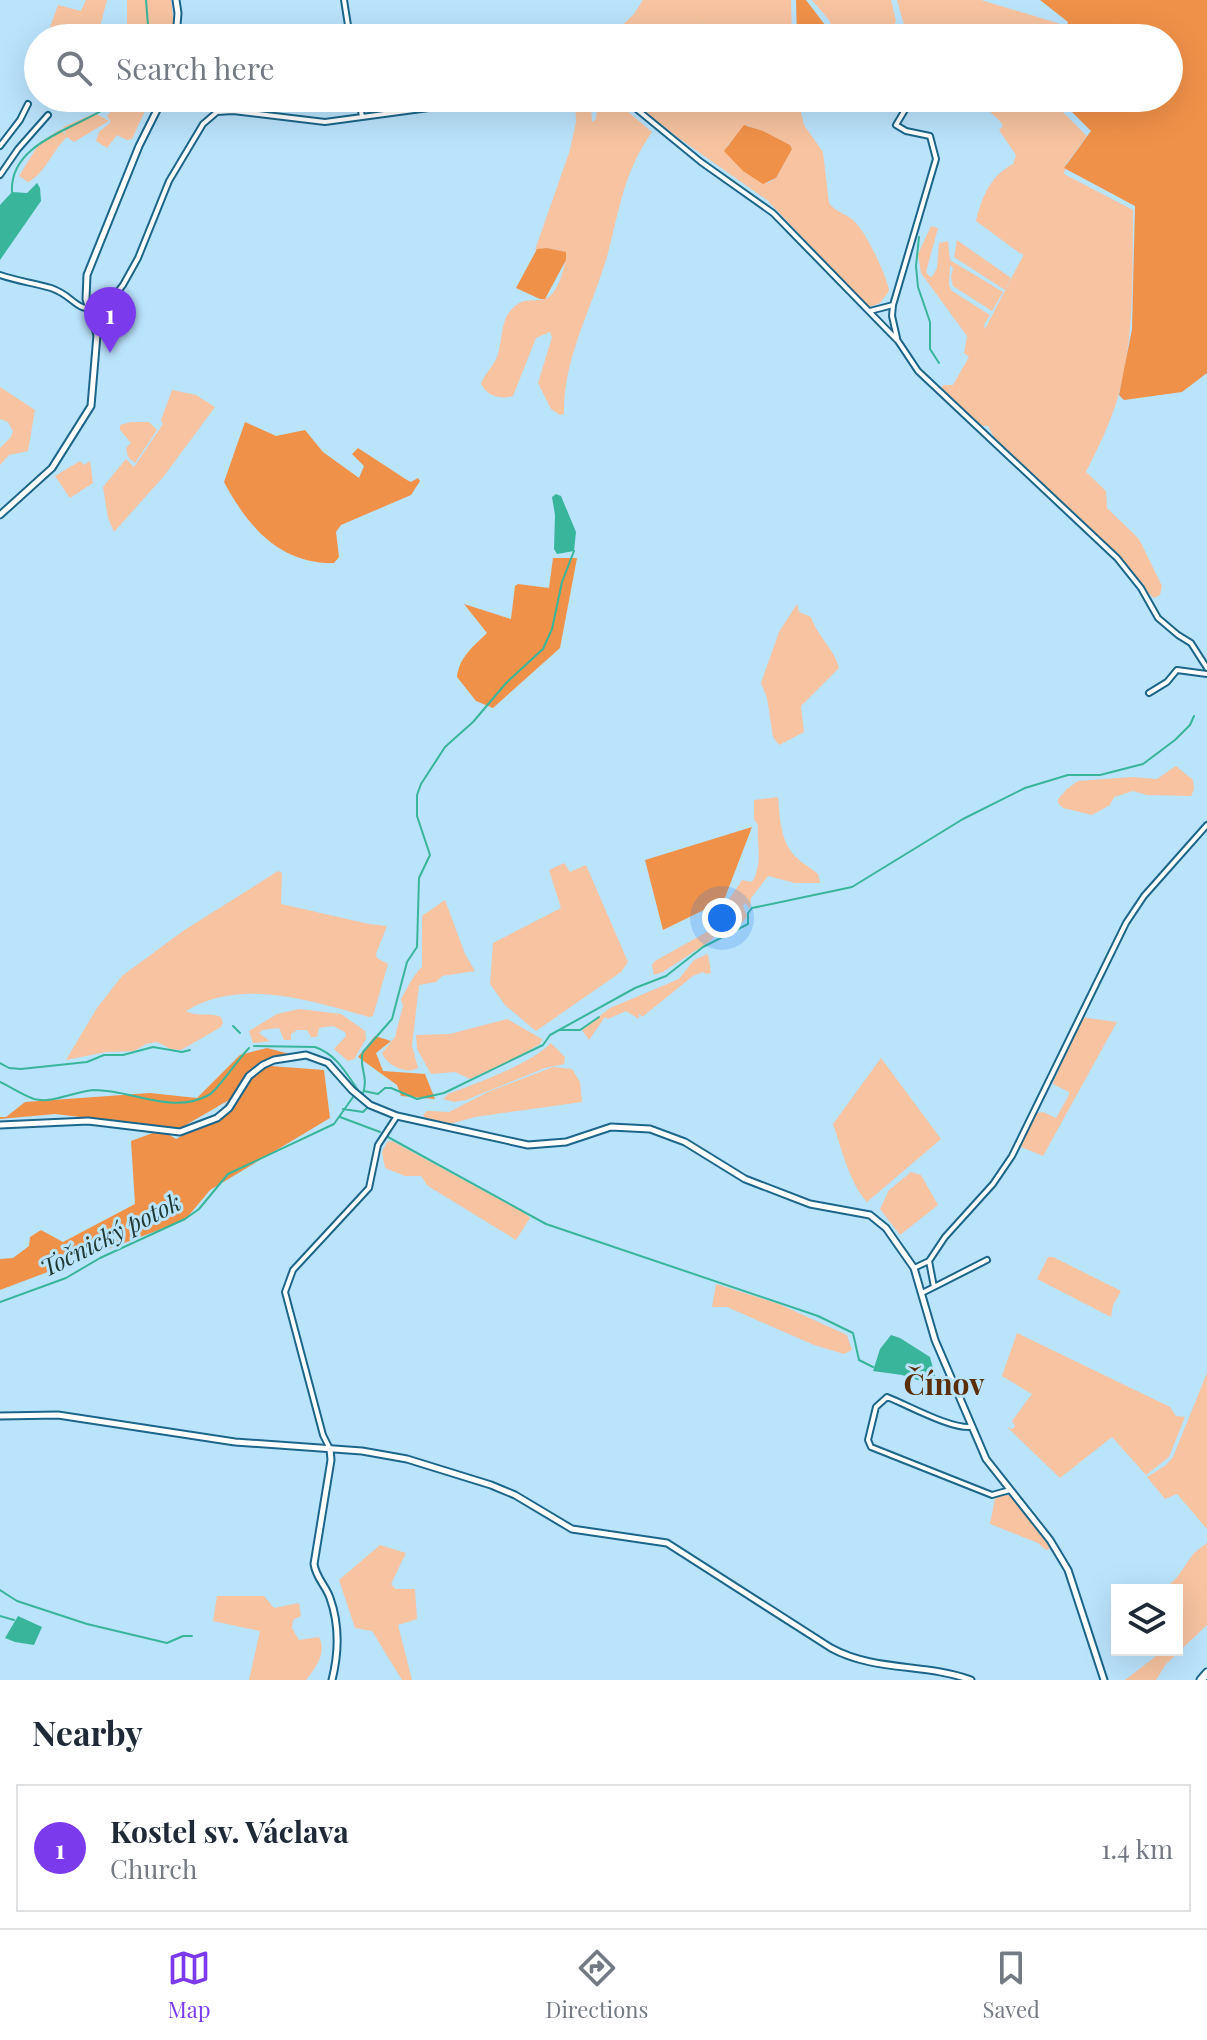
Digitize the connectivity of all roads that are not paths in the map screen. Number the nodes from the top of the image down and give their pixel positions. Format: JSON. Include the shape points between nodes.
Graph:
{"nodes":[{"id":1,"x":176,"y":0,"type":"edge"},
{"id":2,"x":344,"y":0,"type":"edge"},
{"id":3,"x":177,"y":24,"type":"edge"},
{"id":4,"x":348,"y":24,"type":"edge"},
{"id":5,"x":24,"y":112,"type":"edge"},
{"id":6,"x":156,"y":112,"type":"edge"},
{"id":7,"x":222,"y":112,"type":"edge"},
{"id":8,"x":234,"y":112,"type":"edge"},
{"id":9,"x":361,"y":112,"type":"edge"},
{"id":10,"x":399,"y":112,"type":"edge"},
{"id":11,"x":640,"y":112,"type":"edge"},
{"id":12,"x":904,"y":112,"type":"edge"},
{"id":13,"x":48,"y":115,"type":"dead end"},
{"id":14,"x":362,"y":117,"type":"junction"},
{"id":15,"x":0,"y":146,"type":"edge"},
{"id":16,"x":0,"y":175,"type":"edge"},
{"id":17,"x":0,"y":275,"type":"edge"},
{"id":18,"x":893,"y":305,"type":"junction"},
{"id":19,"x":104,"y":309,"type":"junction"},
{"id":20,"x":89,"y":310,"type":"junction"},
{"id":21,"x":870,"y":311,"type":"junction"},
{"id":22,"x":96,"y":330,"type":"junction"},
{"id":23,"x":898,"y":341,"type":"junction"},
{"id":24,"x":0,"y":515,"type":"edge"},
{"id":25,"x":1207,"y":668,"type":"edge"},
{"id":26,"x":1207,"y":674,"type":"edge"},
{"id":27,"x":1149,"y":693,"type":"dead end"},
{"id":28,"x":1207,"y":825,"type":"edge"},
{"id":29,"x":397,"y":1116,"type":"junction"},
{"id":30,"x":0,"y":1125,"type":"edge"},
{"id":31,"x":987,"y":1260,"type":"dead end"},
{"id":32,"x":929,"y":1261,"type":"junction"},
{"id":33,"x":914,"y":1268,"type":"junction"},
{"id":34,"x":934,"y":1287,"type":"junction"},
{"id":35,"x":922,"y":1293,"type":"junction"},
{"id":36,"x":0,"y":1416,"type":"edge"},
{"id":37,"x":972,"y":1427,"type":"junction"},
{"id":38,"x":330,"y":1449,"type":"junction"},
{"id":39,"x":1010,"y":1490,"type":"junction"},
{"id":40,"x":1207,"y":1673,"type":"edge"},
{"id":41,"x":332,"y":1680,"type":"edge"},
{"id":42,"x":971,"y":1680,"type":"edge"},
{"id":43,"x":1104,"y":1680,"type":"edge"},
{"id":44,"x":1201,"y":1680,"type":"edge"}],
"edges":[{"from":1,"to":3,"type":"street"},
{"from":2,"to":4,"type":"street"},
{"from":5,"to":15,"type":"street"},
{"from":6,"to":20,"type":"street","via":[[87,275]]},
{"from":7,"to":19,"type":"street","via":[[210,117],[169,181],[130,272]]},
{"from":8,"to":14,"type":"street","via":[[325,122]]},
{"from":9,"to":14,"type":"street"},
{"from":10,"to":14,"type":"street"},
{"from":11,"to":21,"type":"street","via":[[773,213]]},
{"from":12,"to":18,"type":"street","via":[[896,125],[930,136],[936,159]]},
{"from":13,"to":16,"type":"street"},
{"from":17,"to":20,"type":"street","via":[[50,288]]},
{"from":18,"to":21,"type":"street"},
{"from":18,"to":23,"type":"street"},
{"from":19,"to":20,"type":"street"},
{"from":19,"to":22,"type":"street"},
{"from":20,"to":22,"type":"street"},
{"from":21,"to":23,"type":"street"},
{"from":22,"to":24,"type":"street","via":[[89,411],[52,468]]},
{"from":23,"to":25,"type":"street","via":[[940,393],[1117,558],[1158,618],[1191,643]]},
{"from":26,"to":27,"type":"street","via":[[1177,670]]},
{"from":28,"to":32,"type":"street","via":[[1126,923],[1012,1156]]},
{"from":29,"to":30,"type":"street","via":[[358,1096],[328,1063],[292,1056],[255,1070],[217,1118],[180,1132],[88,1121]]},
{"from":29,"to":33,"type":"street","via":[[528,1145],[566,1142],[611,1127],[663,1132],[745,1179],[810,1204],[875,1217]]},
{"from":29,"to":38,"type":"street","via":[[382,1136],[369,1188],[293,1270],[285,1292]]},
{"from":31,"to":34,"type":"street"},
{"from":32,"to":33,"type":"street"},
{"from":32,"to":34,"type":"street"},
{"from":33,"to":35,"type":"street"},
{"from":34,"to":35,"type":"street"},
{"from":35,"to":37,"type":"street","via":[[935,1340]]},
{"from":36,"to":38,"type":"street","via":[[58,1415],[235,1442]]},
{"from":37,"to":39,"type":"street","via":[[986,1459]]},
{"from":37,"to":39,"type":"street","via":[[887,1397],[876,1407],[868,1440],[871,1447],[992,1495]]},
{"from":38,"to":41,"type":"street","via":[[314,1564],[336,1618],[339,1639]]},
{"from":38,"to":42,"type":"street","via":[[385,1453],[466,1476],[515,1495],[572,1529],[667,1543],[841,1654]]},
{"from":39,"to":43,"type":"street","via":[[1074,1581]]},
{"from":40,"to":44,"type":"main road"}]}
